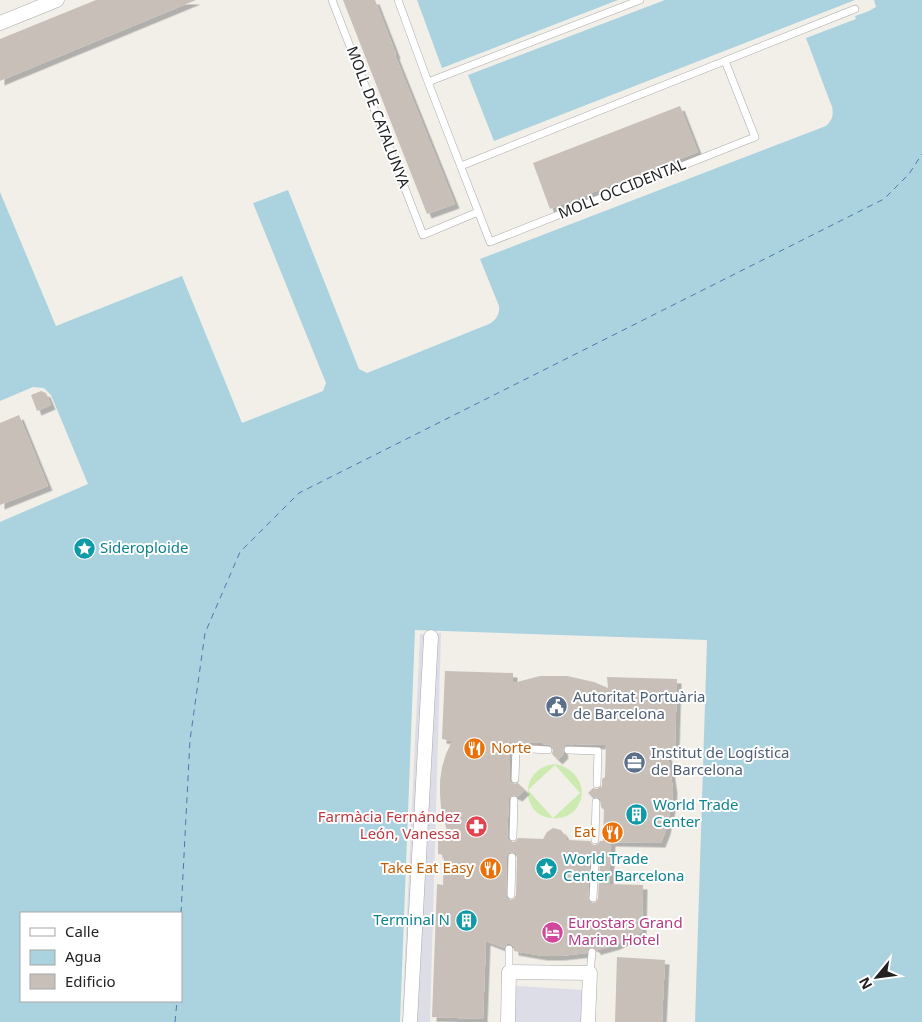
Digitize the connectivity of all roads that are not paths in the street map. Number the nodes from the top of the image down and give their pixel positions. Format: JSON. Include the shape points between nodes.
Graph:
{"nodes":[{"id":1,"x":57,"y":0,"type":"edge"},
{"id":2,"x":332,"y":0,"type":"edge"},
{"id":3,"x":398,"y":0,"type":"edge"},
{"id":4,"x":640,"y":0,"type":"edge"},
{"id":5,"x":855,"y":9,"type":"dead end"},
{"id":6,"x":0,"y":23,"type":"edge"},
{"id":7,"x":724,"y":61,"type":"junction"},
{"id":8,"x":428,"y":82,"type":"junction"},
{"id":9,"x":460,"y":166,"type":"junction"},
{"id":10,"x":478,"y":212,"type":"junction"},
{"id":11,"x":431,"y":637,"type":"dead end"},
{"id":12,"x":548,"y":750,"type":"dead end"},
{"id":13,"x":568,"y":750,"type":"dead end"},
{"id":14,"x":515,"y":779,"type":"dead end"},
{"id":15,"x":597,"y":784,"type":"dead end"},
{"id":16,"x":514,"y":800,"type":"dead end"},
{"id":17,"x":596,"y":802,"type":"dead end"},
{"id":18,"x":513,"y":837,"type":"dead end"},
{"id":19,"x":595,"y":840,"type":"dead end"},
{"id":20,"x":512,"y":857,"type":"dead end"},
{"id":21,"x":595,"y":860,"type":"dead end"},
{"id":22,"x":511,"y":895,"type":"dead end"},
{"id":23,"x":594,"y":898,"type":"dead end"},
{"id":24,"x":510,"y":950,"type":"dead end"},
{"id":25,"x":592,"y":952,"type":"dead end"},
{"id":26,"x":509,"y":972,"type":"junction"},
{"id":27,"x":590,"y":973,"type":"junction"},
{"id":28,"x":410,"y":1022,"type":"edge"},
{"id":29,"x":508,"y":1022,"type":"edge"},
{"id":30,"x":588,"y":1022,"type":"edge"}],
"edges":[{"from":1,"to":6,"type":"street"},
{"from":2,"to":10,"type":"lane","name":"MOLL DE CATALUNYA","via":[[423,235]]},
{"from":3,"to":8,"type":"lane"},
{"from":4,"to":8,"type":"lane"},
{"from":5,"to":7,"type":"lane"},
{"from":7,"to":9,"type":"lane"},
{"from":7,"to":10,"type":"lane","name":"MOLL OCCIDENTAL","via":[[755,137],[490,242]]},
{"from":8,"to":9,"type":"lane"},
{"from":9,"to":10,"type":"lane"},
{"from":11,"to":28,"type":"street"},
{"from":12,"to":14,"type":"lane","via":[[516,748]]},
{"from":13,"to":15,"type":"lane","via":[[598,751]]},
{"from":16,"to":18,"type":"lane"},
{"from":17,"to":19,"type":"lane"},
{"from":20,"to":22,"type":"lane"},
{"from":21,"to":23,"type":"lane"},
{"from":24,"to":26,"type":"lane"},
{"from":25,"to":27,"type":"lane"},
{"from":26,"to":27,"type":"street"},
{"from":26,"to":29,"type":"street"},
{"from":27,"to":30,"type":"street"}]}
